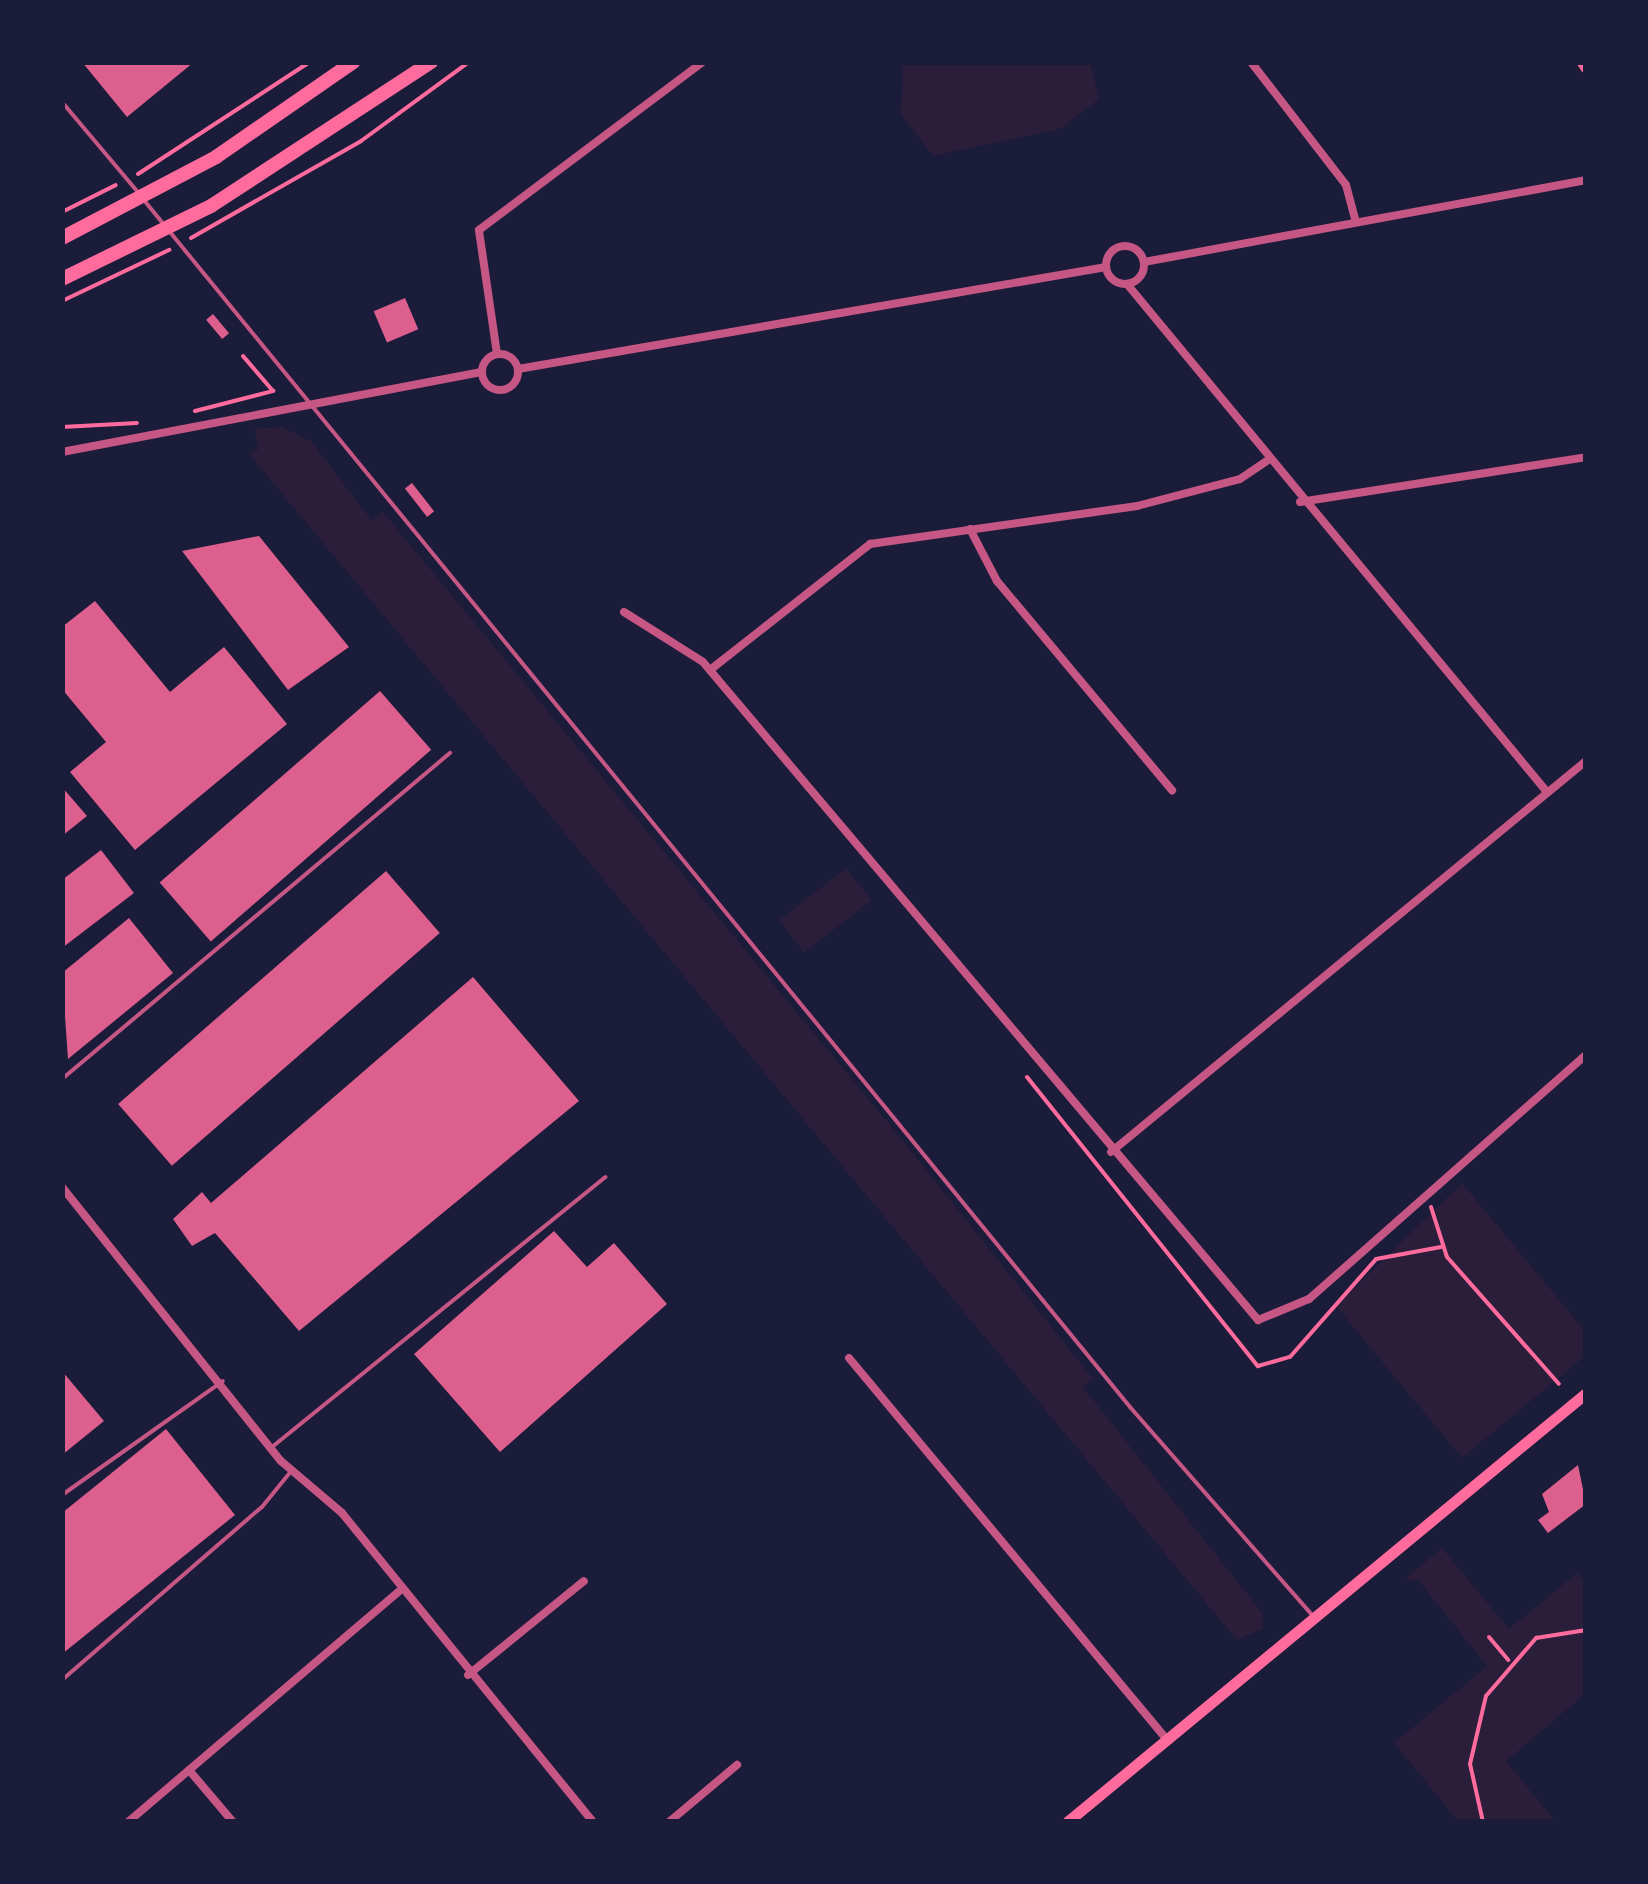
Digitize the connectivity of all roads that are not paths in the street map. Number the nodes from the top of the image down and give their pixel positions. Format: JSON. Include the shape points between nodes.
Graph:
{"nodes":[{"id":1,"x":353,"y":62,"type":"edge"},
{"id":2,"x":431,"y":62,"type":"edge"},
{"id":3,"x":703,"y":62,"type":"edge"},
{"id":4,"x":1251,"y":62,"type":"edge"},
{"id":5,"x":62,"y":102,"type":"edge"},
{"id":6,"x":1586,"y":180,"type":"edge"},
{"id":7,"x":1356,"y":222,"type":"junction"},
{"id":8,"x":64,"y":237,"type":"edge"},
{"id":9,"x":1144,"y":262,"type":"junction"},
{"id":10,"x":1106,"y":267,"type":"junction"},
{"id":11,"x":62,"y":279,"type":"edge"},
{"id":12,"x":1126,"y":284,"type":"junction"},
{"id":13,"x":497,"y":354,"type":"junction"},
{"id":14,"x":518,"y":369,"type":"junction"},
{"id":15,"x":481,"y":372,"type":"junction"},
{"id":16,"x":313,"y":406,"type":"junction"},
{"id":17,"x":62,"y":452,"type":"edge"},
{"id":18,"x":1586,"y":458,"type":"edge"},
{"id":19,"x":1267,"y":461,"type":"junction"},
{"id":20,"x":1300,"y":502,"type":"junction"},
{"id":21,"x":970,"y":529,"type":"junction"},
{"id":22,"x":624,"y":612,"type":"dead end"},
{"id":23,"x":710,"y":670,"type":"junction"},
{"id":24,"x":450,"y":753,"type":"dead end"},
{"id":25,"x":1586,"y":761,"type":"edge"},
{"id":26,"x":1172,"y":790,"type":"dead end"},
{"id":27,"x":1547,"y":792,"type":"junction"},
{"id":28,"x":1586,"y":1055,"type":"edge"},
{"id":29,"x":62,"y":1079,"type":"edge"},
{"id":30,"x":1111,"y":1152,"type":"junction"},
{"id":31,"x":606,"y":1176,"type":"dead end"},
{"id":32,"x":62,"y":1187,"type":"edge"},
{"id":33,"x":849,"y":1358,"type":"dead end"},
{"id":34,"x":223,"y":1381,"type":"junction"},
{"id":35,"x":1584,"y":1397,"type":"edge"},
{"id":36,"x":271,"y":1448,"type":"junction"},
{"id":37,"x":292,"y":1470,"type":"junction"},
{"id":38,"x":62,"y":1495,"type":"edge"},
{"id":39,"x":584,"y":1580,"type":"dead end"},
{"id":40,"x":399,"y":1591,"type":"junction"},
{"id":41,"x":1314,"y":1617,"type":"junction"},
{"id":42,"x":62,"y":1664,"type":"edge"},
{"id":43,"x":70,"y":1674,"type":"junction"},
{"id":44,"x":468,"y":1674,"type":"junction"},
{"id":45,"x":62,"y":1680,"type":"edge"},
{"id":46,"x":1167,"y":1739,"type":"junction"},
{"id":47,"x":737,"y":1765,"type":"dead end"},
{"id":48,"x":189,"y":1770,"type":"junction"},
{"id":49,"x":128,"y":1822,"type":"edge"},
{"id":50,"x":233,"y":1822,"type":"edge"},
{"id":51,"x":593,"y":1822,"type":"edge"},
{"id":52,"x":669,"y":1822,"type":"edge"},
{"id":53,"x":1067,"y":1822,"type":"edge"}],
"edges":[{"from":1,"to":8,"type":"highway","via":[[183,176]]},
{"from":2,"to":11,"type":"highway","via":[[211,206]]},
{"from":3,"to":13,"type":"street","via":[[479,230]]},
{"from":4,"to":7,"type":"street","via":[[1346,186]]},
{"from":5,"to":16,"type":"lane"},
{"from":6,"to":7,"type":"street"},
{"from":7,"to":9,"type":"street"},
{"from":9,"to":10,"type":"street","via":[[1121,247]]},
{"from":9,"to":12,"type":"street"},
{"from":10,"to":12,"type":"street"},
{"from":10,"to":14,"type":"street"},
{"from":12,"to":19,"type":"street"},
{"from":13,"to":14,"type":"street"},
{"from":13,"to":15,"type":"street"},
{"from":14,"to":15,"type":"street","via":[[502,390]]},
{"from":15,"to":16,"type":"street"},
{"from":16,"to":17,"type":"street"},
{"from":16,"to":41,"type":"lane","via":[[1130,1407]]},
{"from":18,"to":20,"type":"street"},
{"from":19,"to":20,"type":"street"},
{"from":19,"to":21,"type":"street","via":[[1240,479],[1136,506]]},
{"from":20,"to":27,"type":"street"},
{"from":21,"to":23,"type":"street","via":[[857,550]]},
{"from":21,"to":26,"type":"street","via":[[997,581]]},
{"from":22,"to":23,"type":"street"},
{"from":23,"to":30,"type":"street"},
{"from":24,"to":29,"type":"lane"},
{"from":25,"to":27,"type":"street"},
{"from":27,"to":30,"type":"street"},
{"from":28,"to":30,"type":"street","via":[[1309,1298],[1270,1322],[1237,1304]]},
{"from":31,"to":36,"type":"lane"},
{"from":32,"to":34,"type":"street"},
{"from":33,"to":46,"type":"street"},
{"from":34,"to":36,"type":"street"},
{"from":34,"to":38,"type":"lane"},
{"from":35,"to":41,"type":"main road"},
{"from":36,"to":37,"type":"street"},
{"from":37,"to":40,"type":"street","via":[[342,1512]]},
{"from":37,"to":43,"type":"lane","via":[[262,1507]]},
{"from":39,"to":44,"type":"street"},
{"from":40,"to":44,"type":"street"},
{"from":40,"to":48,"type":"street"},
{"from":41,"to":46,"type":"main road"},
{"from":42,"to":43,"type":"lane"},
{"from":43,"to":45,"type":"lane"},
{"from":44,"to":51,"type":"street"},
{"from":46,"to":53,"type":"main road"},
{"from":47,"to":52,"type":"street"},
{"from":48,"to":49,"type":"street"},
{"from":48,"to":50,"type":"street"}]}
